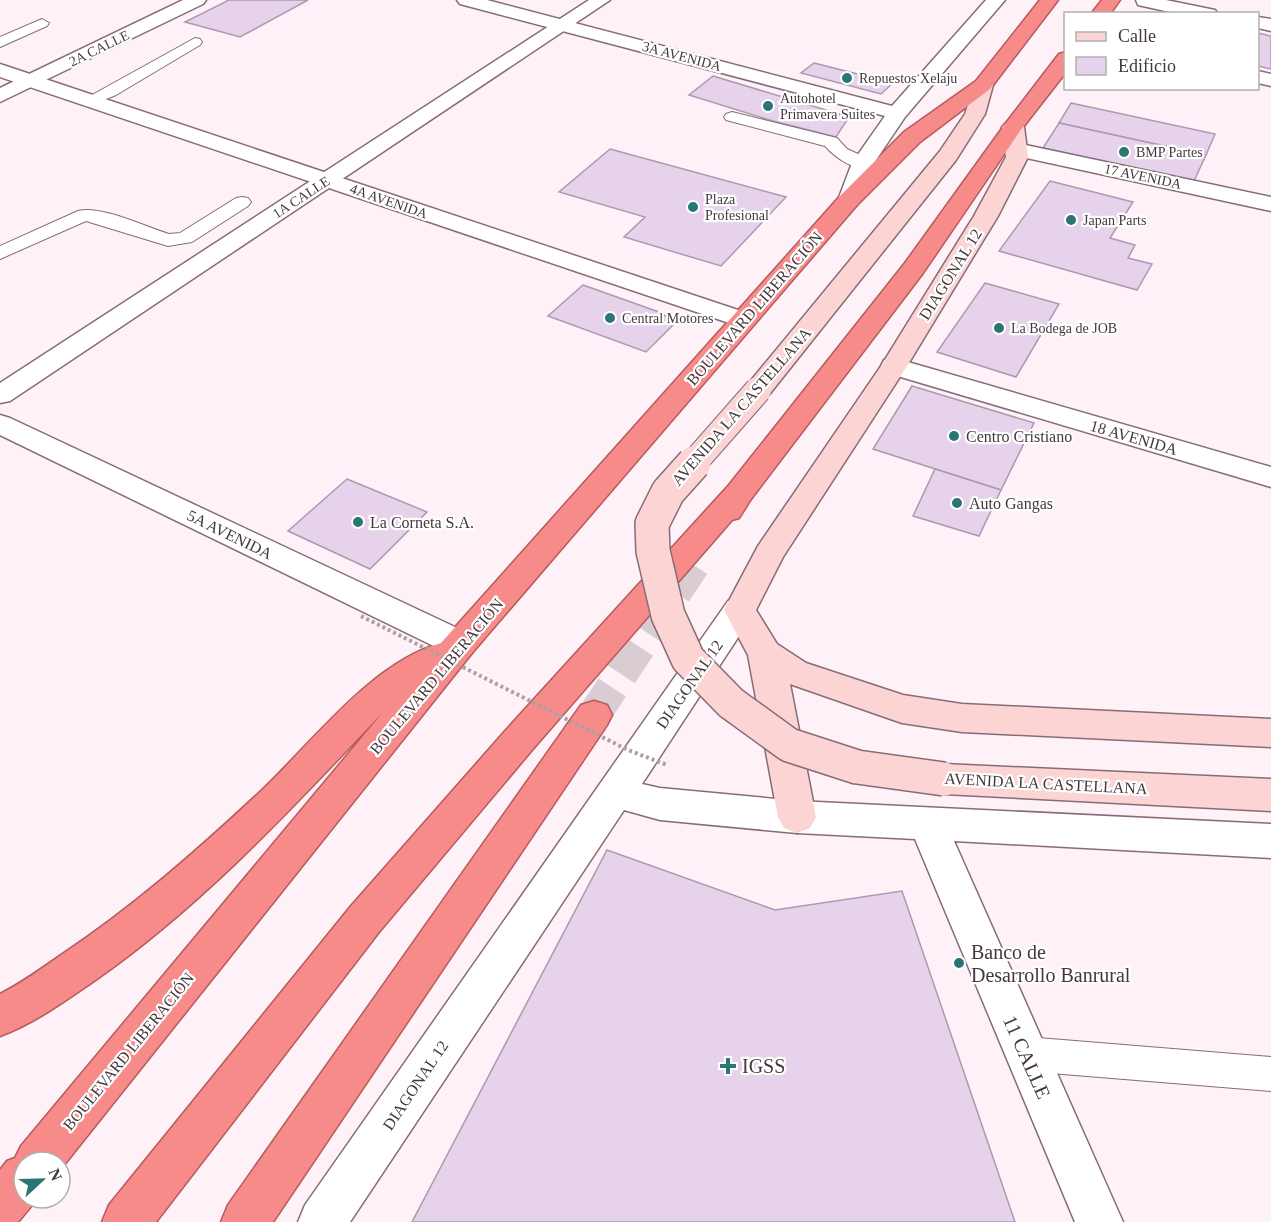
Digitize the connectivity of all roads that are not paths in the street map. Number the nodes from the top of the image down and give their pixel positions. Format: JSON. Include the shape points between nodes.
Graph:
{"nodes":[{"id":1,"x":197,"y":0,"type":"edge"},
{"id":2,"x":466,"y":0,"type":"edge"},
{"id":3,"x":601,"y":0,"type":"edge"},
{"id":4,"x":996,"y":0,"type":"edge"},
{"id":5,"x":1049,"y":0,"type":"edge"},
{"id":6,"x":1111,"y":0,"type":"edge"},
{"id":7,"x":1144,"y":1,"type":"edge"},
{"id":8,"x":1102,"y":12,"type":"edge"},
{"id":9,"x":1199,"y":12,"type":"edge"},
{"id":10,"x":42,"y":23,"type":"dead end"},
{"id":11,"x":563,"y":25,"type":"junction"},
{"id":12,"x":195,"y":42,"type":"dead end"},
{"id":13,"x":0,"y":43,"type":"edge"},
{"id":14,"x":1064,"y":60,"type":"edge"},
{"id":15,"x":0,"y":70,"type":"edge"},
{"id":16,"x":32,"y":80,"type":"junction"},
{"id":17,"x":983,"y":85,"type":"junction"},
{"id":18,"x":0,"y":96,"type":"edge"},
{"id":19,"x":91,"y":100,"type":"junction"},
{"id":20,"x":897,"y":113,"type":"junction"},
{"id":21,"x":732,"y":117,"type":"dead end"},
{"id":22,"x":1015,"y":138,"type":"junction"},
{"id":23,"x":869,"y":155,"type":"junction"},
{"id":24,"x":327,"y":180,"type":"junction"},
{"id":25,"x":849,"y":200,"type":"junction"},
{"id":26,"x":242,"y":202,"type":"dead end"},
{"id":27,"x":1271,"y":204,"type":"edge"},
{"id":28,"x":0,"y":253,"type":"edge"},
{"id":29,"x":744,"y":320,"type":"junction"},
{"id":30,"x":894,"y":366,"type":"junction"},
{"id":31,"x":0,"y":394,"type":"edge"},
{"id":32,"x":0,"y":424,"type":"edge"},
{"id":33,"x":1271,"y":477,"type":"edge"},
{"id":34,"x":740,"y":492,"type":"junction"},
{"id":35,"x":702,"y":552,"type":"tunnel mouth"},
{"id":36,"x":741,"y":610,"type":"junction"},
{"id":37,"x":460,"y":644,"type":"junction"},
{"id":38,"x":765,"y":653,"type":"junction"},
{"id":39,"x":594,"y":715,"type":"tunnel mouth"},
{"id":40,"x":1271,"y":733,"type":"edge"},
{"id":41,"x":614,"y":792,"type":"junction"},
{"id":42,"x":1271,"y":795,"type":"edge"},
{"id":43,"x":797,"y":817,"type":"junction"},
{"id":44,"x":928,"y":825,"type":"junction"},
{"id":45,"x":1271,"y":841,"type":"edge"},
{"id":46,"x":0,"y":1016,"type":"edge"},
{"id":47,"x":1026,"y":1054,"type":"junction"},
{"id":48,"x":1271,"y":1074,"type":"edge"},
{"id":49,"x":47,"y":1150,"type":"edge"},
{"id":50,"x":126,"y":1222,"type":"edge"},
{"id":51,"x":245,"y":1222,"type":"edge"},
{"id":52,"x":322,"y":1222,"type":"edge"},
{"id":53,"x":1099,"y":1222,"type":"edge"}],
"edges":[{"from":1,"to":16,"type":"street","name":"2A CALLE"},
{"from":2,"to":11,"type":"street","name":"3A AVENIDA"},
{"from":3,"to":11,"type":"street","name":"1A CALLE"},
{"from":4,"to":20,"type":"street","name":"BOULEVARD LIBERACIÓN"},
{"from":5,"to":17,"type":"highway","name":"BOULEVARD LIBERACIÓN"},
{"from":6,"to":8,"type":"highway"},
{"from":7,"to":9,"type":"street"},
{"from":10,"to":13,"type":"lane"},
{"from":11,"to":20,"type":"street","name":"3A AVENIDA"},
{"from":11,"to":24,"type":"street","name":"1A CALLE"},
{"from":12,"to":19,"type":"lane"},
{"from":14,"to":22,"type":"highway"},
{"from":15,"to":16,"type":"street","name":"4A AVENIDA"},
{"from":16,"to":18,"type":"street","name":"2A CALLE"},
{"from":16,"to":19,"type":"street","name":"4A AVENIDA"},
{"from":17,"to":25,"type":"highway","name":"BOULEVARD LIBERACIÓN","via":[[912,137]]},
{"from":17,"to":42,"type":"main road","name":"AVENIDA LA CASTELLANA","bridge":true,"via":[[975,114],[948,155],[758,390],[668,492],[652,524],[653,551],[668,615],[688,659],[731,704],[789,745],[858,767],[944,779]]},
{"from":19,"to":24,"type":"street","name":"4A AVENIDA"},
{"from":20,"to":23,"type":"street","name":"BOULEVARD LIBERACIÓN"},
{"from":21,"to":23,"type":"lane"},
{"from":22,"to":27,"type":"street","name":"17 AVENIDA"},
{"from":22,"to":30,"type":"main road","name":"DIAGONAL 12","via":[[1017,157],[986,216]]},
{"from":22,"to":34,"type":"highway"},
{"from":23,"to":25,"type":"street","name":"BOULEVARD LIBERACIÓN"},
{"from":24,"to":29,"type":"street","name":"4A AVENIDA"},
{"from":24,"to":31,"type":"street","name":"1A CALLE"},
{"from":25,"to":29,"type":"highway","name":"BOULEVARD LIBERACIÓN"},
{"from":26,"to":28,"type":"lane","via":[[176,241],[84,215]]},
{"from":29,"to":37,"type":"highway","name":"BOULEVARD LIBERACIÓN"},
{"from":30,"to":33,"type":"street","name":"18 AVENIDA"},
{"from":30,"to":36,"type":"main road","name":"DIAGONAL 12","via":[[769,554]]},
{"from":32,"to":37,"type":"street","name":"5A AVENIDA"},
{"from":34,"to":35,"type":"highway"},
{"from":34,"to":50,"type":"highway","via":[[365,919]]},
{"from":36,"to":38,"type":"main road"},
{"from":36,"to":41,"type":"street","name":"DIAGONAL 12"},
{"from":37,"to":46,"type":"highway","via":[[383,690],[275,801],[119,940],[28,1002]]},
{"from":37,"to":49,"type":"highway","name":"BOULEVARD LIBERACIÓN"},
{"from":38,"to":40,"type":"main road","via":[[802,675],[902,709],[962,718]]},
{"from":38,"to":43,"type":"main road"},
{"from":39,"to":51,"type":"highway"},
{"from":41,"to":43,"type":"street","via":[[660,804]]},
{"from":41,"to":52,"type":"street","name":"DIAGONAL 12"},
{"from":43,"to":44,"type":"street"},
{"from":44,"to":45,"type":"street"},
{"from":44,"to":47,"type":"street","name":"11 CALLE"},
{"from":47,"to":48,"type":"lane"},
{"from":47,"to":53,"type":"street","name":"11 CALLE"}]}
